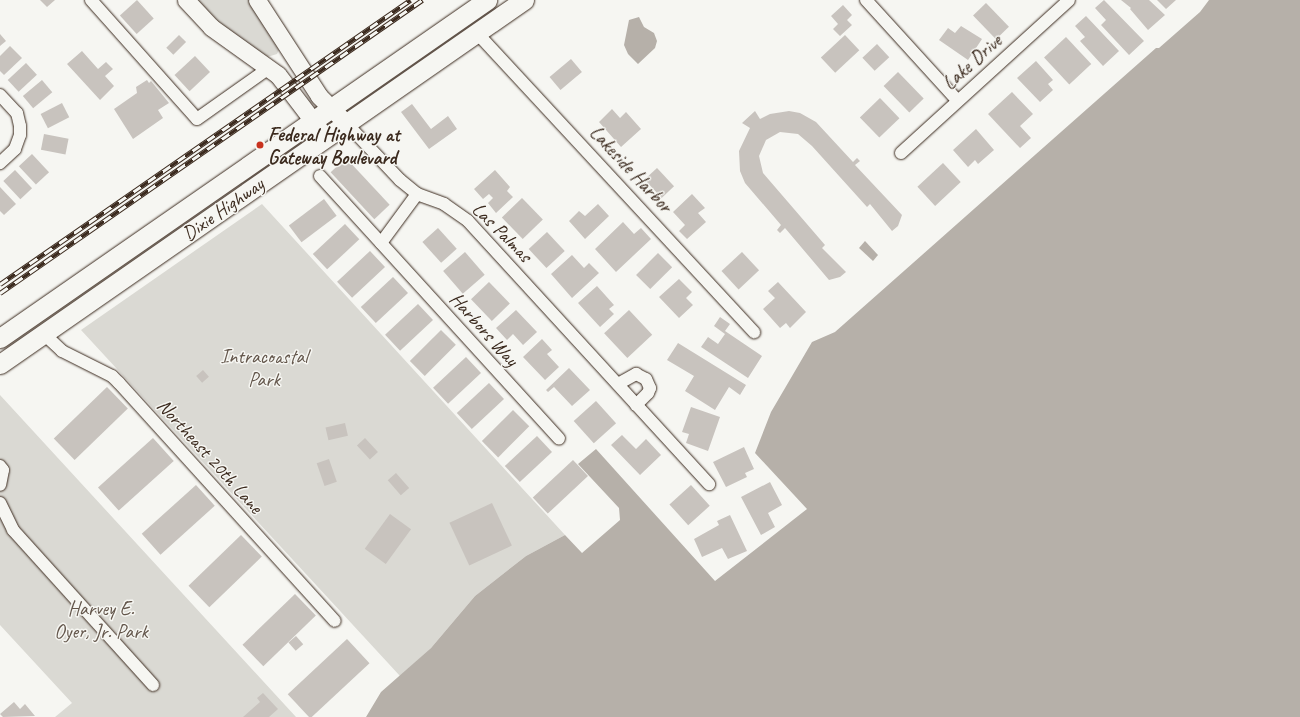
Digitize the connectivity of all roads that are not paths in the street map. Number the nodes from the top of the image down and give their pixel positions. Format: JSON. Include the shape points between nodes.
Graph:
{"nodes":[{"id":1,"x":91,"y":0,"type":"edge"},
{"id":2,"x":186,"y":0,"type":"edge"},
{"id":3,"x":257,"y":0,"type":"edge"},
{"id":4,"x":487,"y":0,"type":"edge"},
{"id":5,"x":524,"y":0,"type":"edge"},
{"id":6,"x":866,"y":0,"type":"edge"},
{"id":7,"x":1069,"y":0,"type":"edge"},
{"id":8,"x":477,"y":33,"type":"junction"},
{"id":9,"x":269,"y":68,"type":"junction"},
{"id":10,"x":0,"y":95,"type":"edge"},
{"id":11,"x":957,"y":100,"type":"junction"},
{"id":12,"x":331,"y":109,"type":"junction"},
{"id":13,"x":313,"y":123,"type":"junction"},
{"id":14,"x":347,"y":124,"type":"junction"},
{"id":15,"x":326,"y":138,"type":"junction"},
{"id":16,"x":901,"y":153,"type":"dead end"},
{"id":17,"x":0,"y":163,"type":"edge"},
{"id":18,"x":320,"y":176,"type":"dead end"},
{"id":19,"x":417,"y":194,"type":"junction"},
{"id":20,"x":381,"y":243,"type":"junction"},
{"id":21,"x":754,"y":332,"type":"dead end"},
{"id":22,"x":44,"y":334,"type":"junction"},
{"id":23,"x":0,"y":338,"type":"edge"},
{"id":24,"x":0,"y":364,"type":"edge"},
{"id":25,"x":618,"y":384,"type":"junction"},
{"id":26,"x":636,"y":405,"type":"junction"},
{"id":27,"x":559,"y":439,"type":"dead end"},
{"id":28,"x":0,"y":466,"type":"edge"},
{"id":29,"x":709,"y":484,"type":"dead end"},
{"id":30,"x":0,"y":485,"type":"edge"},
{"id":31,"x":0,"y":503,"type":"edge"},
{"id":32,"x":335,"y":621,"type":"dead end"},
{"id":33,"x":153,"y":685,"type":"dead end"}],
"edges":[{"from":1,"to":9,"type":"street","via":[[197,119]]},
{"from":2,"to":9,"type":"main road","via":[[211,27]]},
{"from":3,"to":12,"type":"main road","via":[[311,85]]},
{"from":4,"to":12,"type":"main road","name":"Dixie Highway"},
{"from":5,"to":8,"type":"main road","name":"Dixie Highway"},
{"from":6,"to":11,"type":"street"},
{"from":7,"to":11,"type":"street","name":"Lake Drive"},
{"from":8,"to":14,"type":"main road","name":"Dixie Highway"},
{"from":8,"to":21,"type":"street","name":"Lakeside Harbor"},
{"from":9,"to":13,"type":"main road","via":[[282,80]]},
{"from":10,"to":17,"type":"street","via":[[16,113],[20,126],[15,148]]},
{"from":11,"to":16,"type":"street","name":"Lake Drive"},
{"from":12,"to":13,"type":"main road","name":"Dixie Highway"},
{"from":12,"to":14,"type":"main road"},
{"from":13,"to":15,"type":"main road"},
{"from":13,"to":23,"type":"main road","name":"Dixie Highway"},
{"from":14,"to":15,"type":"main road","name":"Dixie Highway"},
{"from":14,"to":19,"type":"street","name":"Las Palmas","via":[[400,180]]},
{"from":15,"to":22,"type":"main road","name":"Dixie Highway"},
{"from":18,"to":20,"type":"street","name":"Harbors Way"},
{"from":19,"to":20,"type":"street"},
{"from":19,"to":25,"type":"street","name":"Las Palmas","via":[[444,204],[468,221]]},
{"from":20,"to":27,"type":"street","name":"Harbors Way"},
{"from":22,"to":24,"type":"main road","name":"Dixie Highway"},
{"from":22,"to":32,"type":"street","name":"Northeast 20th Lane","via":[[62,352],[112,376]]},
{"from":25,"to":26,"type":"street","name":"Las Palmas"},
{"from":25,"to":26,"type":"street","via":[[636,374],[646,379],[650,388]]},
{"from":26,"to":29,"type":"street","name":"Las Palmas"},
{"from":28,"to":30,"type":"street","via":[[3,470]]},
{"from":31,"to":33,"type":"street","via":[[13,530]]}]}
